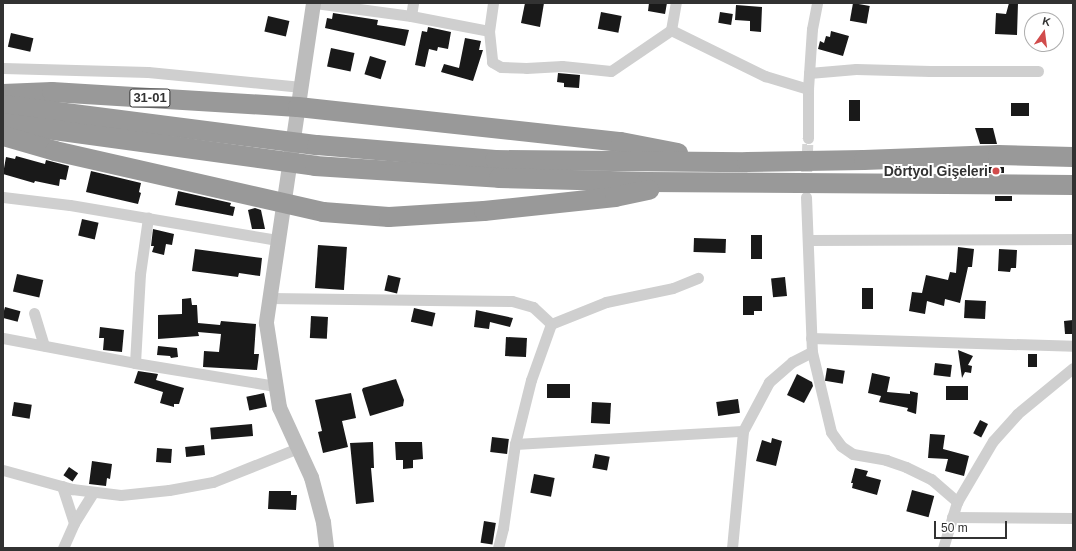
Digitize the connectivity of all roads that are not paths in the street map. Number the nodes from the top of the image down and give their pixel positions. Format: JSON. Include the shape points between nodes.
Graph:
{"nodes":[{"id":1,"x":314,"y":3,"type":"edge"},
{"id":2,"x":413,"y":3,"type":"edge"},
{"id":3,"x":493,"y":3,"type":"edge"},
{"id":4,"x":676,"y":3,"type":"edge"},
{"id":5,"x":817,"y":3,"type":"edge"},
{"id":6,"x":410,"y":16,"type":"junction"},
{"id":7,"x":671,"y":30,"type":"junction"},
{"id":8,"x":489,"y":31,"type":"junction"},
{"id":9,"x":3,"y":68,"type":"edge"},
{"id":10,"x":1038,"y":71,"type":"dead end"},
{"id":11,"x":809,"y":72,"type":"junction"},
{"id":12,"x":301,"y":86,"type":"junction"},
{"id":13,"x":808,"y":89,"type":"junction"},
{"id":14,"x":3,"y":94,"type":"edge"},
{"id":15,"x":3,"y":105,"type":"edge"},
{"id":16,"x":298,"y":107,"type":"junction"},
{"id":17,"x":3,"y":123,"type":"edge"},
{"id":18,"x":3,"y":136,"type":"edge"},
{"id":19,"x":808,"y":138,"type":"tunnel mouth"},
{"id":20,"x":1073,"y":157,"type":"edge"},
{"id":21,"x":747,"y":162,"type":"junction"},
{"id":22,"x":750,"y":183,"type":"junction"},
{"id":23,"x":1073,"y":185,"type":"edge"},
{"id":24,"x":3,"y":197,"type":"edge"},
{"id":25,"x":806,"y":197,"type":"tunnel mouth"},
{"id":26,"x":283,"y":203,"type":"junction"},
{"id":27,"x":148,"y":218,"type":"junction"},
{"id":28,"x":1073,"y":239,"type":"edge"},
{"id":29,"x":277,"y":240,"type":"junction"},
{"id":30,"x":808,"y":240,"type":"junction"},
{"id":31,"x":698,"y":278,"type":"dead end"},
{"id":32,"x":269,"y":298,"type":"junction"},
{"id":33,"x":34,"y":313,"type":"dead end"},
{"id":34,"x":551,"y":324,"type":"junction"},
{"id":35,"x":3,"y":338,"type":"edge"},
{"id":36,"x":811,"y":338,"type":"junction"},
{"id":37,"x":44,"y":346,"type":"junction"},
{"id":38,"x":1073,"y":346,"type":"edge"},
{"id":39,"x":812,"y":352,"type":"junction"},
{"id":40,"x":136,"y":363,"type":"junction"},
{"id":41,"x":1073,"y":368,"type":"edge"},
{"id":42,"x":275,"y":386,"type":"junction"},
{"id":43,"x":743,"y":431,"type":"junction"},
{"id":44,"x":516,"y":444,"type":"junction"},
{"id":45,"x":298,"y":448,"type":"junction"},
{"id":46,"x":3,"y":470,"type":"edge"},
{"id":47,"x":62,"y":486,"type":"junction"},
{"id":48,"x":94,"y":492,"type":"junction"},
{"id":49,"x":957,"y":502,"type":"junction"},
{"id":50,"x":952,"y":517,"type":"junction"},
{"id":51,"x":1073,"y":518,"type":"edge"},
{"id":52,"x":74,"y":523,"type":"junction"},
{"id":53,"x":63,"y":548,"type":"edge"},
{"id":54,"x":326,"y":548,"type":"edge"},
{"id":55,"x":498,"y":548,"type":"edge"},
{"id":56,"x":732,"y":548,"type":"edge"},
{"id":57,"x":943,"y":548,"type":"edge"}],
"edges":[{"from":1,"to":6,"type":"street"},
{"from":1,"to":12,"type":"street"},
{"from":2,"to":6,"type":"street"},
{"from":3,"to":8,"type":"street"},
{"from":4,"to":7,"type":"street"},
{"from":5,"to":11,"type":"street"},
{"from":6,"to":8,"type":"street"},
{"from":7,"to":8,"type":"street","via":[[611,71],[562,66],[501,67],[492,62]]},
{"from":7,"to":13,"type":"street","via":[[765,76]]},
{"from":9,"to":12,"type":"street","via":[[148,72]]},
{"from":10,"to":11,"type":"street","via":[[856,69]]},
{"from":11,"to":13,"type":"street"},
{"from":12,"to":16,"type":"street"},
{"from":13,"to":19,"type":"street"},
{"from":14,"to":16,"type":"highway","number":"31-01","via":[[52,92]]},
{"from":15,"to":21,"type":"highway","via":[[317,145],[495,160]]},
{"from":16,"to":21,"type":"highway","via":[[621,142],[666,152]]},
{"from":16,"to":26,"type":"street"},
{"from":17,"to":22,"type":"highway","via":[[315,166],[499,178]]},
{"from":18,"to":26,"type":"highway","via":[[56,151]]},
{"from":20,"to":21,"type":"highway","via":[[981,156]]},
{"from":22,"to":23,"type":"highway"},
{"from":22,"to":26,"type":"highway","via":[[651,190],[615,197],[484,211],[389,217],[323,212]]},
{"from":24,"to":27,"type":"street"},
{"from":25,"to":30,"type":"street"},
{"from":26,"to":29,"type":"street"},
{"from":27,"to":29,"type":"street"},
{"from":27,"to":40,"type":"street","via":[[140,274]]},
{"from":28,"to":30,"type":"street"},
{"from":29,"to":32,"type":"street"},
{"from":30,"to":36,"type":"street"},
{"from":31,"to":34,"type":"street","via":[[673,288],[606,302]]},
{"from":32,"to":34,"type":"street","via":[[512,300],[533,307]]},
{"from":32,"to":42,"type":"street","via":[[266,323]]},
{"from":33,"to":37,"type":"street"},
{"from":34,"to":44,"type":"street","via":[[531,380]]},
{"from":35,"to":37,"type":"street"},
{"from":36,"to":38,"type":"street"},
{"from":36,"to":39,"type":"street"},
{"from":37,"to":40,"type":"street"},
{"from":39,"to":43,"type":"street","via":[[792,362],[769,382]]},
{"from":39,"to":49,"type":"street","via":[[830,432],[841,446],[853,454],[886,460],[931,479]]},
{"from":40,"to":42,"type":"street"},
{"from":41,"to":49,"type":"street","via":[[1017,414],[993,441]]},
{"from":42,"to":45,"type":"street","via":[[279,407]]},
{"from":43,"to":44,"type":"street"},
{"from":43,"to":56,"type":"street"},
{"from":44,"to":55,"type":"street"},
{"from":45,"to":48,"type":"street","via":[[213,482],[169,490],[121,494]]},
{"from":45,"to":54,"type":"street","via":[[311,477],[323,522]]},
{"from":46,"to":47,"type":"street"},
{"from":47,"to":48,"type":"street"},
{"from":47,"to":52,"type":"street"},
{"from":48,"to":52,"type":"street"},
{"from":49,"to":50,"type":"street"},
{"from":50,"to":51,"type":"street"},
{"from":50,"to":57,"type":"street"},
{"from":52,"to":53,"type":"street"}]}
